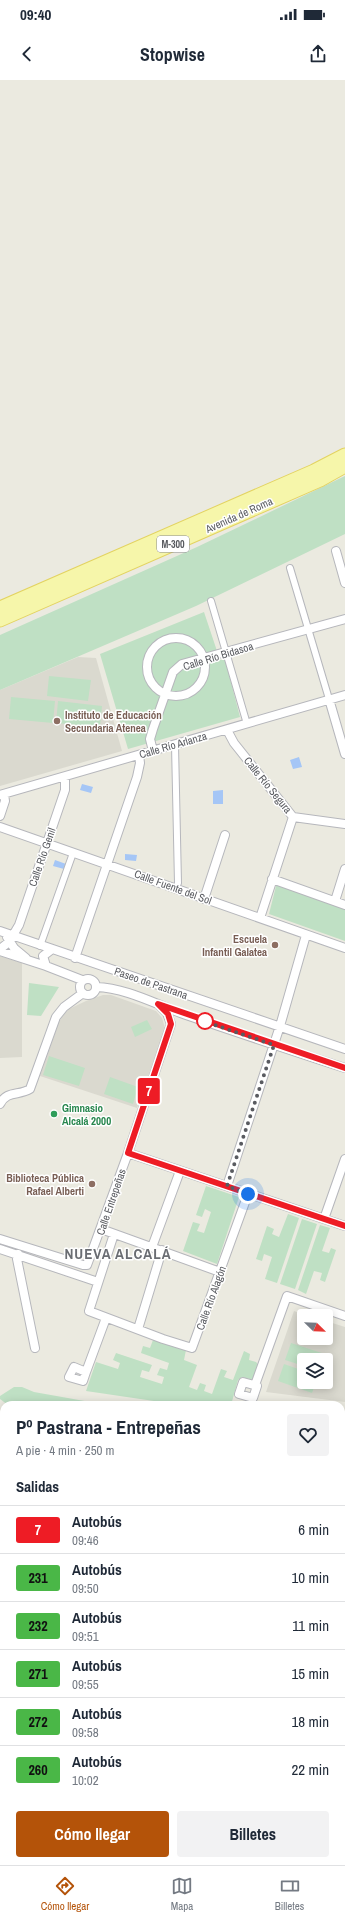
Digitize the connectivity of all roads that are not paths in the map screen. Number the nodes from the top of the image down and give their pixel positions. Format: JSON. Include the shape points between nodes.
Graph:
{"nodes":[{"id":1,"x":345,"y":455,"type":"edge"},
{"id":2,"x":345,"y":466,"type":"edge"},
{"id":3,"x":336,"y":551,"type":"dead end"},
{"id":4,"x":290,"y":568,"type":"dead end"},
{"id":5,"x":345,"y":583,"type":"edge"},
{"id":6,"x":211,"y":602,"type":"dead end"},
{"id":7,"x":0,"y":608,"type":"edge"},
{"id":8,"x":345,"y":619,"type":"edge"},
{"id":9,"x":0,"y":620,"type":"edge"},
{"id":10,"x":308,"y":630,"type":"junction"},
{"id":11,"x":226,"y":652,"type":"junction"},
{"id":12,"x":203,"y":660,"type":"junction"},
{"id":13,"x":165,"y":694,"type":"junction"},
{"id":14,"x":343,"y":696,"type":"edge"},
{"id":15,"x":329,"y":700,"type":"junction"},
{"id":16,"x":247,"y":724,"type":"junction"},
{"id":17,"x":227,"y":730,"type":"junction"},
{"id":18,"x":176,"y":745,"type":"junction"},
{"id":19,"x":153,"y":751,"type":"junction"},
{"id":20,"x":345,"y":754,"type":"edge"},
{"id":21,"x":139,"y":755,"type":"junction"},
{"id":22,"x":64,"y":777,"type":"junction"},
{"id":23,"x":2,"y":794,"type":"edge"},
{"id":24,"x":0,"y":816,"type":"edge"},
{"id":25,"x":293,"y":817,"type":"junction"},
{"id":26,"x":345,"y":824,"type":"edge"},
{"id":27,"x":0,"y":827,"type":"edge"},
{"id":28,"x":225,"y":835,"type":"dead end"},
{"id":29,"x":46,"y":843,"type":"junction"},
{"id":30,"x":73,"y":852,"type":"junction"},
{"id":31,"x":106,"y":864,"type":"junction"},
{"id":32,"x":345,"y":869,"type":"edge"},
{"id":33,"x":272,"y":879,"type":"junction"},
{"id":34,"x":176,"y":888,"type":"junction"},
{"id":35,"x":204,"y":899,"type":"junction"},
{"id":36,"x":335,"y":901,"type":"junction"},
{"id":37,"x":345,"y":905,"type":"edge"},
{"id":38,"x":260,"y":918,"type":"junction"},
{"id":39,"x":306,"y":935,"type":"junction"},
{"id":40,"x":7,"y":936,"type":"edge"},
{"id":41,"x":40,"y":946,"type":"junction"},
{"id":42,"x":345,"y":948,"type":"edge"},
{"id":43,"x":0,"y":950,"type":"edge"},
{"id":44,"x":51,"y":950,"type":"junction"},
{"id":45,"x":75,"y":958,"type":"junction"},
{"id":46,"x":26,"y":959,"type":"junction"},
{"id":47,"x":46,"y":966,"type":"junction"},
{"id":48,"x":82,"y":980,"type":"junction"},
{"id":49,"x":96,"y":988,"type":"junction"},
{"id":50,"x":82,"y":993,"type":"junction"},
{"id":51,"x":158,"y":1004,"type":"junction"},
{"id":52,"x":188,"y":1016,"type":"junction"},
{"id":53,"x":171,"y":1024,"type":"junction"},
{"id":54,"x":279,"y":1029,"type":"junction"},
{"id":55,"x":274,"y":1045,"type":"junction"},
{"id":56,"x":345,"y":1049,"type":"edge"},
{"id":57,"x":345,"y":1068,"type":"edge"},
{"id":58,"x":0,"y":1104,"type":"edge"},
{"id":59,"x":128,"y":1153,"type":"junction"},
{"id":60,"x":345,"y":1159,"type":"edge"},
{"id":61,"x":180,"y":1171,"type":"junction"},
{"id":62,"x":227,"y":1186,"type":"junction"},
{"id":63,"x":248,"y":1194,"type":"junction"},
{"id":64,"x":324,"y":1219,"type":"junction"},
{"id":65,"x":345,"y":1226,"type":"edge"},
{"id":66,"x":101,"y":1230,"type":"junction"},
{"id":67,"x":114,"y":1234,"type":"junction"},
{"id":68,"x":0,"y":1239,"type":"edge"},
{"id":69,"x":11,"y":1242,"type":"junction"},
{"id":70,"x":152,"y":1247,"type":"junction"},
{"id":71,"x":0,"y":1249,"type":"edge"},
{"id":72,"x":162,"y":1250,"type":"junction"},
{"id":73,"x":9,"y":1251,"type":"junction"},
{"id":74,"x":18,"y":1254,"type":"junction"},
{"id":75,"x":220,"y":1272,"type":"junction"},
{"id":76,"x":98,"y":1282,"type":"junction"},
{"id":77,"x":345,"y":1316,"type":"edge"},
{"id":78,"x":106,"y":1318,"type":"junction"},
{"id":79,"x":138,"y":1329,"type":"junction"},
{"id":80,"x":35,"y":1348,"type":"dead end"},
{"id":81,"x":86,"y":1372,"type":"dead end"},
{"id":82,"x":255,"y":1385,"type":"dead end"}],
"edges":[{"from":1,"to":7,"type":"main road","name":"Avenida de Roma","number":"M-300"},
{"from":2,"to":9,"type":"main road","name":"Avenida de Roma","number":"M-300"},
{"from":3,"to":5,"type":"street"},
{"from":4,"to":10,"type":"street"},
{"from":6,"to":11,"type":"street"},
{"from":8,"to":10,"type":"street","name":"Calle Río Bidasoa"},
{"from":10,"to":11,"type":"street","name":"Calle Río Bidasoa"},
{"from":10,"to":15,"type":"street"},
{"from":11,"to":12,"type":"street","name":"Calle Río Bidasoa"},
{"from":11,"to":16,"type":"street"},
{"from":12,"to":13,"type":"street","name":"Calle Río Bidasoa","via":[[182,664],[173,672]]},
{"from":12,"to":13,"type":"street","via":[[202,676],[196,689],[181,696]]},
{"from":12,"to":13,"type":"street","via":[[195,645],[182,638],[171,638],[153,649],[148,658],[149,679],[157,690]]},
{"from":13,"to":19,"type":"street","name":"Calle Río Bidasoa","via":[[150,739]]},
{"from":14,"to":15,"type":"street","name":"Calle Río Arlanza"},
{"from":15,"to":16,"type":"street","name":"Calle Río Arlanza"},
{"from":15,"to":20,"type":"street"},
{"from":16,"to":17,"type":"street","name":"Calle Río Arlanza"},
{"from":17,"to":18,"type":"street","name":"Calle Río Arlanza"},
{"from":17,"to":25,"type":"street","name":"Calle Río Segura","via":[[234,743]]},
{"from":18,"to":19,"type":"street","name":"Calle Río Arlanza"},
{"from":18,"to":34,"type":"street"},
{"from":19,"to":21,"type":"street","name":"Calle Río Arlanza"},
{"from":21,"to":22,"type":"street","name":"Calle Río Arlanza"},
{"from":21,"to":31,"type":"street","via":[[137,777]]},
{"from":22,"to":23,"type":"street","name":"Calle Río Arlanza"},
{"from":22,"to":29,"type":"street","name":"Calle Río Genil","via":[[65,790]]},
{"from":23,"to":24,"type":"street","via":[[5,801]]},
{"from":25,"to":26,"type":"street","name":"Calle Río Segura"},
{"from":25,"to":33,"type":"street"},
{"from":27,"to":29,"type":"street","name":"Calle Fuente del Sol"},
{"from":28,"to":35,"type":"street"},
{"from":29,"to":30,"type":"street","name":"Calle Fuente del Sol"},
{"from":29,"to":40,"type":"street","name":"Calle Río Genil","via":[[19,925]]},
{"from":30,"to":31,"type":"street","name":"Calle Fuente del Sol"},
{"from":30,"to":41,"type":"street"},
{"from":31,"to":34,"type":"street","name":"Calle Fuente del Sol"},
{"from":31,"to":45,"type":"street"},
{"from":32,"to":36,"type":"street"},
{"from":33,"to":36,"type":"street"},
{"from":33,"to":38,"type":"street"},
{"from":34,"to":35,"type":"street","name":"Calle Fuente del Sol"},
{"from":35,"to":38,"type":"street","name":"Calle Fuente del Sol"},
{"from":36,"to":37,"type":"street"},
{"from":38,"to":39,"type":"street","name":"Calle Fuente del Sol"},
{"from":39,"to":42,"type":"street","name":"Calle Fuente del Sol"},
{"from":39,"to":54,"type":"street"},
{"from":40,"to":41,"type":"street","name":"Paseo de Pastrana"},
{"from":40,"to":43,"type":"street"},
{"from":40,"to":46,"type":"street"},
{"from":41,"to":44,"type":"street","name":"Paseo de Pastrana"},
{"from":43,"to":46,"type":"street"},
{"from":44,"to":45,"type":"street","name":"Paseo de Pastrana"},
{"from":44,"to":47,"type":"street","via":[[43,956]]},
{"from":45,"to":54,"type":"street","name":"Paseo de Pastrana","via":[[251,1017]]},
{"from":46,"to":47,"type":"street"},
{"from":47,"to":48,"type":"street"},
{"from":48,"to":49,"type":"street","via":[[92,979]]},
{"from":48,"to":50,"type":"street"},
{"from":49,"to":50,"type":"street","via":[[89,995]]},
{"from":49,"to":51,"type":"street","name":"Paseo de Pastrana","via":[[113,989]]},
{"from":50,"to":58,"type":"street","via":[[56,1017],[30,1088],[9,1094]]},
{"from":51,"to":52,"type":"street","name":"Paseo de Pastrana"},
{"from":51,"to":53,"type":"street","via":[[168,1014]]},
{"from":52,"to":53,"type":"street"},
{"from":52,"to":55,"type":"street","name":"Paseo de Pastrana"},
{"from":53,"to":59,"type":"street","name":"Calle Entrepeñas"},
{"from":54,"to":55,"type":"street"},
{"from":54,"to":56,"type":"street","name":"Paseo de Pastrana"},
{"from":55,"to":57,"type":"street","name":"Paseo de Pastrana"},
{"from":55,"to":62,"type":"street"},
{"from":59,"to":61,"type":"street"},
{"from":59,"to":66,"type":"street","name":"Calle Entrepeñas"},
{"from":60,"to":64,"type":"street"},
{"from":61,"to":62,"type":"street"},
{"from":61,"to":70,"type":"street"},
{"from":62,"to":63,"type":"street"},
{"from":63,"to":64,"type":"street"},
{"from":63,"to":75,"type":"street","name":"Calle Río Alagón"},
{"from":64,"to":65,"type":"street"},
{"from":66,"to":67,"type":"street"},
{"from":66,"to":69,"type":"street","name":"Calle Entrepeñas","via":[[88,1265]]},
{"from":67,"to":70,"type":"street"},
{"from":67,"to":76,"type":"street"},
{"from":68,"to":69,"type":"street"},
{"from":69,"to":73,"type":"street"},
{"from":70,"to":72,"type":"street"},
{"from":71,"to":73,"type":"street"},
{"from":72,"to":75,"type":"street"},
{"from":72,"to":79,"type":"street"},
{"from":73,"to":74,"type":"street"},
{"from":74,"to":76,"type":"street"},
{"from":74,"to":80,"type":"street"},
{"from":75,"to":79,"type":"street","name":"Calle Río Alagón","via":[[192,1348]]},
{"from":76,"to":78,"type":"street","via":[[89,1310]]},
{"from":77,"to":82,"type":"street","via":[[287,1296]]},
{"from":78,"to":79,"type":"street"},
{"from":78,"to":81,"type":"street"}]}
